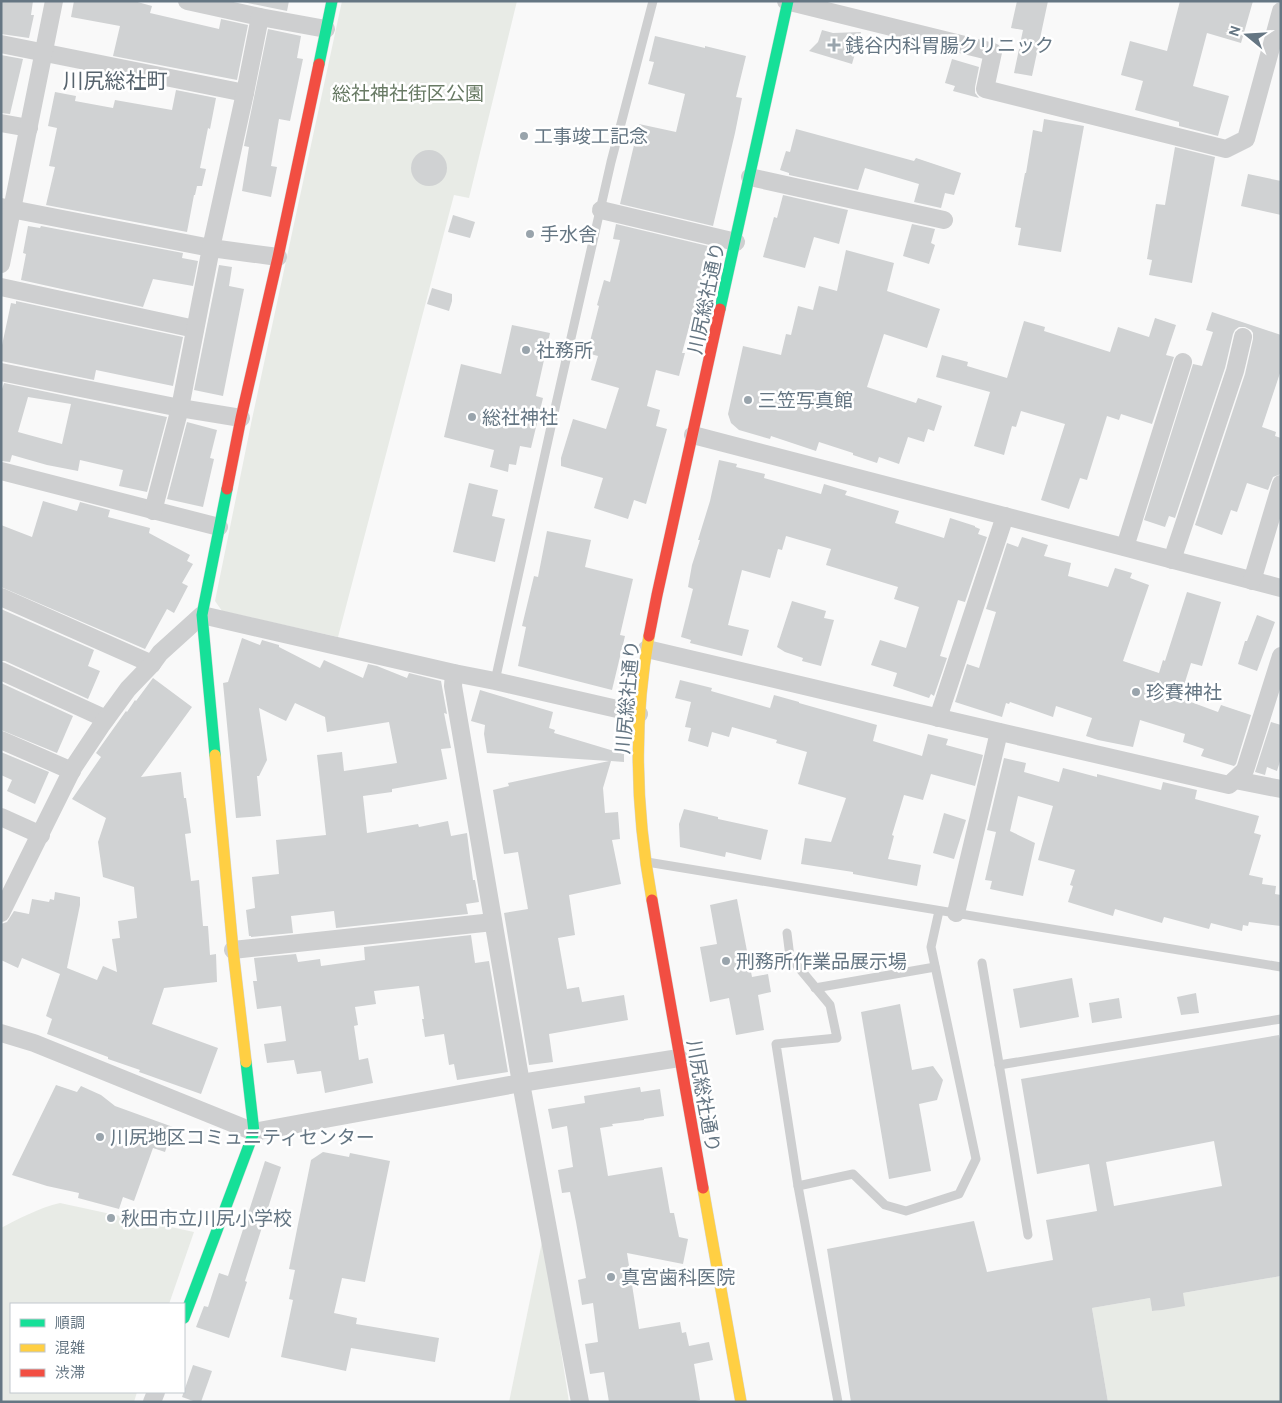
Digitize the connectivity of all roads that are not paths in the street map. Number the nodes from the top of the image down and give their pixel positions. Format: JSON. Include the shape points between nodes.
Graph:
{"nodes":[{"id":1,"x":54,"y":1,"type":"edge"},
{"id":2,"x":187,"y":1,"type":"edge"},
{"id":3,"x":332,"y":1,"type":"edge"},
{"id":4,"x":653,"y":1,"type":"edge"},
{"id":5,"x":788,"y":1,"type":"edge"},
{"id":6,"x":1280,"y":16,"type":"edge"},
{"id":7,"x":260,"y":17,"type":"junction"},
{"id":8,"x":326,"y":29,"type":"junction"},
{"id":9,"x":1,"y":44,"type":"edge"},
{"id":10,"x":44,"y":53,"type":"junction"},
{"id":11,"x":245,"y":93,"type":"junction"},
{"id":12,"x":1,"y":123,"type":"edge"},
{"id":13,"x":29,"y":128,"type":"junction"},
{"id":14,"x":750,"y":177,"type":"junction"},
{"id":15,"x":7,"y":208,"type":"edge"},
{"id":16,"x":601,"y":210,"type":"junction"},
{"id":17,"x":944,"y":220,"type":"dead end"},
{"id":18,"x":736,"y":242,"type":"junction"},
{"id":19,"x":211,"y":248,"type":"junction"},
{"id":20,"x":278,"y":258,"type":"junction"},
{"id":21,"x":1,"y":264,"type":"edge"},
{"id":22,"x":1,"y":287,"type":"edge"},
{"id":23,"x":195,"y":329,"type":"junction"},
{"id":24,"x":1243,"y":337,"type":"dead end"},
{"id":25,"x":1183,"y":362,"type":"dead end"},
{"id":26,"x":1,"y":372,"type":"edge"},
{"id":27,"x":180,"y":408,"type":"junction"},
{"id":28,"x":241,"y":418,"type":"junction"},
{"id":29,"x":694,"y":435,"type":"junction"},
{"id":30,"x":1,"y":471,"type":"edge"},
{"id":31,"x":1281,"y":484,"type":"edge"},
{"id":32,"x":153,"y":510,"type":"junction"},
{"id":33,"x":1004,"y":516,"type":"junction"},
{"id":34,"x":219,"y":528,"type":"junction"},
{"id":35,"x":1125,"y":547,"type":"junction"},
{"id":36,"x":1172,"y":560,"type":"junction"},
{"id":37,"x":1252,"y":581,"type":"junction"},
{"id":38,"x":1281,"y":588,"type":"edge"},
{"id":39,"x":1,"y":597,"type":"edge"},
{"id":40,"x":202,"y":615,"type":"junction"},
{"id":41,"x":647,"y":649,"type":"junction"},
{"id":42,"x":1281,"y":656,"type":"edge"},
{"id":43,"x":152,"y":664,"type":"junction"},
{"id":44,"x":1,"y":671,"type":"edge"},
{"id":45,"x":454,"y":673,"type":"junction"},
{"id":46,"x":495,"y":681,"type":"junction"},
{"id":47,"x":640,"y":714,"type":"junction"},
{"id":48,"x":938,"y":718,"type":"junction"},
{"id":49,"x":106,"y":719,"type":"junction"},
{"id":50,"x":999,"y":732,"type":"junction"},
{"id":51,"x":1,"y":740,"type":"edge"},
{"id":52,"x":72,"y":771,"type":"junction"},
{"id":53,"x":1235,"y":780,"type":"junction"},
{"id":54,"x":1281,"y":789,"type":"edge"},
{"id":55,"x":1,"y":817,"type":"edge"},
{"id":56,"x":41,"y":835,"type":"junction"},
{"id":57,"x":645,"y":862,"type":"junction"},
{"id":58,"x":6,"y":895,"type":"edge"},
{"id":59,"x":948,"y":912,"type":"junction"},
{"id":60,"x":1,"y":914,"type":"edge"},
{"id":61,"x":493,"y":922,"type":"junction"},
{"id":62,"x":786,"y":933,"type":"dead end"},
{"id":63,"x":233,"y":950,"type":"junction"},
{"id":64,"x":982,"y":963,"type":"dead end"},
{"id":65,"x":935,"y":967,"type":"junction"},
{"id":66,"x":1281,"y":968,"type":"edge"},
{"id":67,"x":816,"y":988,"type":"junction"},
{"id":68,"x":1281,"y":1019,"type":"edge"},
{"id":69,"x":1,"y":1033,"type":"edge"},
{"id":70,"x":679,"y":1058,"type":"junction"},
{"id":71,"x":999,"y":1065,"type":"junction"},
{"id":72,"x":521,"y":1083,"type":"junction"},
{"id":73,"x":254,"y":1132,"type":"junction"},
{"id":74,"x":798,"y":1186,"type":"junction"},
{"id":75,"x":1028,"y":1235,"type":"dead end"},
{"id":76,"x":185,"y":1315,"type":"edge"},
{"id":77,"x":580,"y":1402,"type":"edge"},
{"id":78,"x":742,"y":1402,"type":"edge"},
{"id":79,"x":838,"y":1402,"type":"edge"}],
"edges":[{"from":1,"to":10,"type":"street"},
{"from":2,"to":7,"type":"street"},
{"from":3,"to":8,"type":"street"},
{"from":4,"to":16,"type":"lane"},
{"from":5,"to":6,"type":"street","via":[[993,52],[984,90],[1226,149],[1246,139]]},
{"from":5,"to":14,"type":"street","name":"川尻総社通り"},
{"from":7,"to":8,"type":"street"},
{"from":7,"to":11,"type":"street"},
{"from":8,"to":20,"type":"street"},
{"from":9,"to":10,"type":"street"},
{"from":10,"to":11,"type":"street"},
{"from":10,"to":13,"type":"street"},
{"from":11,"to":19,"type":"street"},
{"from":12,"to":13,"type":"street"},
{"from":13,"to":15,"type":"street"},
{"from":14,"to":17,"type":"street"},
{"from":14,"to":18,"type":"street","name":"川尻総社通り"},
{"from":15,"to":19,"type":"street"},
{"from":15,"to":21,"type":"street"},
{"from":16,"to":18,"type":"street"},
{"from":16,"to":46,"type":"lane"},
{"from":18,"to":29,"type":"street","name":"川尻総社通り"},
{"from":19,"to":20,"type":"street"},
{"from":19,"to":23,"type":"street"},
{"from":20,"to":28,"type":"street"},
{"from":22,"to":23,"type":"street"},
{"from":23,"to":27,"type":"street"},
{"from":24,"to":36,"type":"street","via":[[1235,371]]},
{"from":25,"to":35,"type":"street"},
{"from":26,"to":27,"type":"street"},
{"from":27,"to":28,"type":"street"},
{"from":27,"to":32,"type":"street"},
{"from":28,"to":34,"type":"street"},
{"from":29,"to":33,"type":"street"},
{"from":29,"to":41,"type":"street","name":"川尻総社通り"},
{"from":30,"to":32,"type":"street"},
{"from":31,"to":37,"type":"street"},
{"from":32,"to":34,"type":"street"},
{"from":33,"to":35,"type":"street"},
{"from":33,"to":48,"type":"street"},
{"from":34,"to":40,"type":"street"},
{"from":35,"to":36,"type":"street"},
{"from":36,"to":37,"type":"street"},
{"from":37,"to":38,"type":"street"},
{"from":39,"to":43,"type":"street"},
{"from":40,"to":43,"type":"street"},
{"from":40,"to":45,"type":"street"},
{"from":40,"to":63,"type":"street"},
{"from":41,"to":47,"type":"street","name":"川尻総社通り"},
{"from":41,"to":48,"type":"street"},
{"from":42,"to":53,"type":"street","via":[[1245,770]]},
{"from":43,"to":49,"type":"street","via":[[128,688]]},
{"from":44,"to":49,"type":"street"},
{"from":45,"to":46,"type":"street"},
{"from":45,"to":61,"type":"street","via":[[452,686]]},
{"from":46,"to":47,"type":"street"},
{"from":47,"to":57,"type":"street","name":"川尻総社通り","via":[[638,759]]},
{"from":48,"to":50,"type":"street"},
{"from":49,"to":52,"type":"street"},
{"from":50,"to":53,"type":"street","via":[[1229,785]]},
{"from":50,"to":59,"type":"street"},
{"from":51,"to":52,"type":"street"},
{"from":52,"to":56,"type":"street"},
{"from":53,"to":54,"type":"street"},
{"from":55,"to":56,"type":"street"},
{"from":56,"to":58,"type":"street"},
{"from":57,"to":59,"type":"lane"},
{"from":57,"to":70,"type":"street","name":"川尻総社通り"},
{"from":58,"to":60,"type":"street"},
{"from":59,"to":65,"type":"lane","via":[[931,947]]},
{"from":59,"to":66,"type":"lane"},
{"from":61,"to":63,"type":"street"},
{"from":61,"to":72,"type":"street"},
{"from":62,"to":67,"type":"lane","via":[[790,957]]},
{"from":63,"to":73,"type":"street"},
{"from":64,"to":71,"type":"lane"},
{"from":65,"to":67,"type":"lane"},
{"from":65,"to":74,"type":"lane","via":[[976,1159],[959,1194],[906,1210],[885,1205],[854,1174]]},
{"from":67,"to":74,"type":"lane","via":[[830,1005],[837,1038],[776,1044]]},
{"from":68,"to":71,"type":"lane"},
{"from":69,"to":73,"type":"street","via":[[34,1043]]},
{"from":70,"to":72,"type":"street"},
{"from":70,"to":78,"type":"street","name":"川尻総社通り"},
{"from":71,"to":75,"type":"lane"},
{"from":72,"to":73,"type":"street"},
{"from":72,"to":77,"type":"street"},
{"from":73,"to":76,"type":"street"},
{"from":74,"to":79,"type":"lane"}]}
